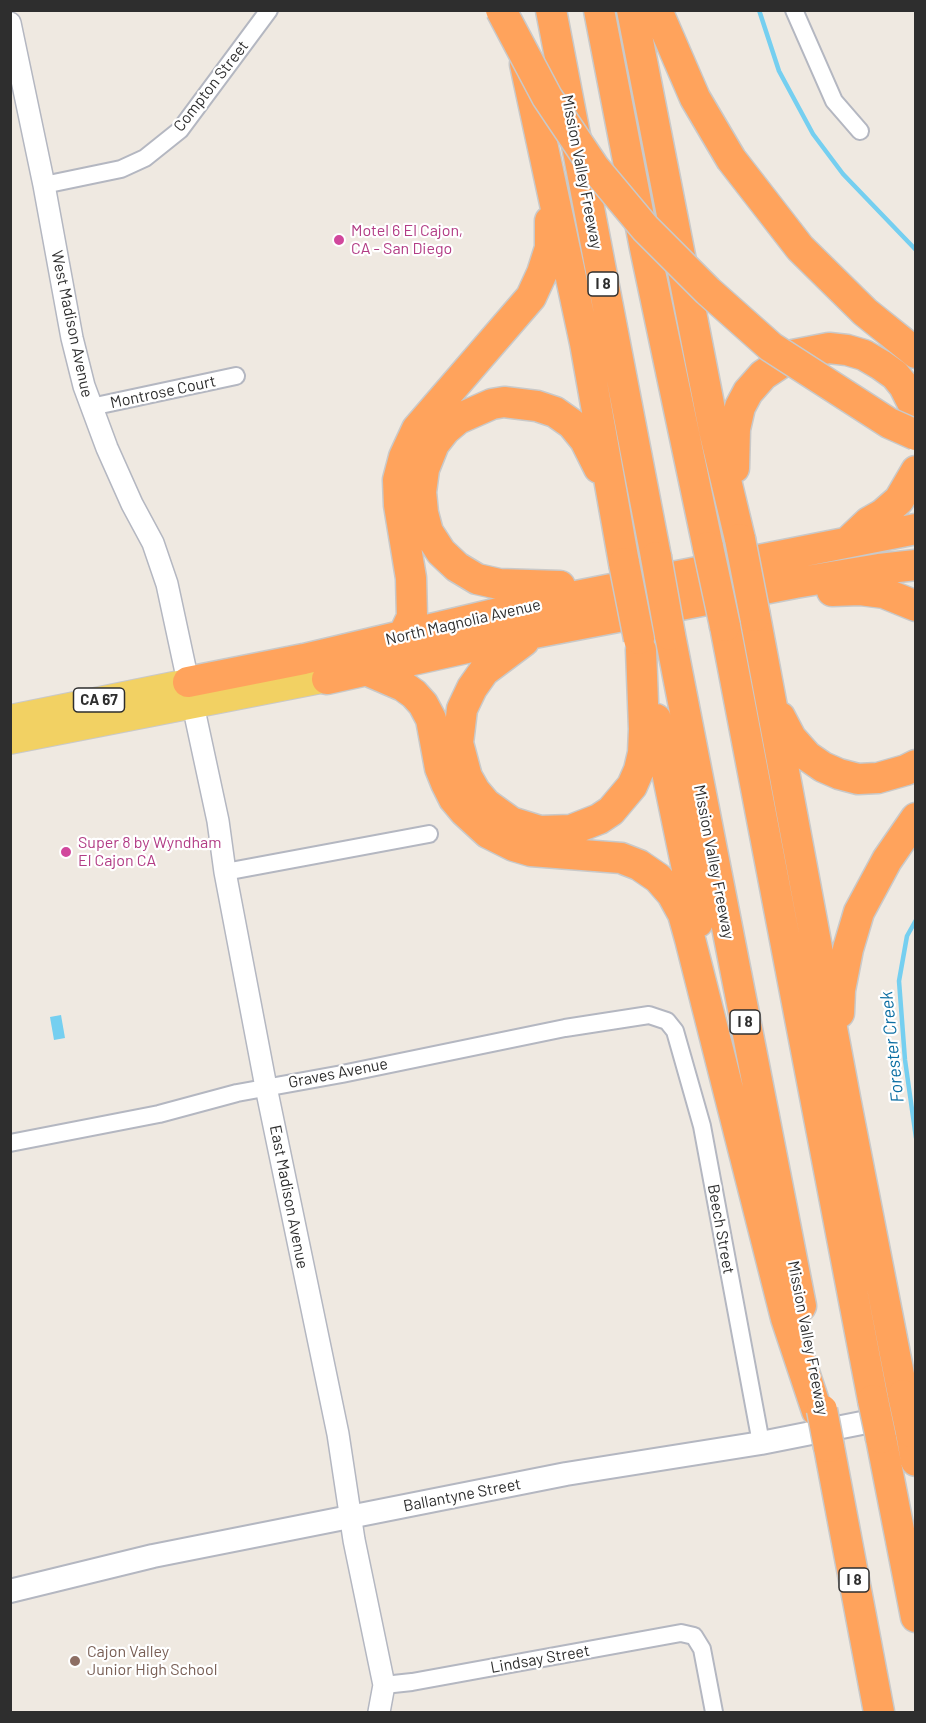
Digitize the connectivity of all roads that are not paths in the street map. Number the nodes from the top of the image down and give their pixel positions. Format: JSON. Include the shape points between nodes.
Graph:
{"nodes":[{"id":1,"x":269,"y":10,"type":"edge"},
{"id":2,"x":501,"y":10,"type":"edge"},
{"id":3,"x":516,"y":10,"type":"edge"},
{"id":4,"x":551,"y":10,"type":"edge"},
{"id":5,"x":598,"y":10,"type":"edge"},
{"id":6,"x":632,"y":10,"type":"edge"},
{"id":7,"x":657,"y":10,"type":"edge"},
{"id":8,"x":794,"y":10,"type":"edge"},
{"id":9,"x":10,"y":23,"type":"edge"},
{"id":10,"x":860,"y":131,"type":"dead end"},
{"id":11,"x":543,"y":152,"type":"junction"},
{"id":12,"x":44,"y":185,"type":"junction"},
{"id":13,"x":865,"y":312,"type":"junction"},
{"id":14,"x":915,"y":339,"type":"edge"},
{"id":15,"x":915,"y":353,"type":"edge"},
{"id":16,"x":236,"y":376,"type":"dead end"},
{"id":17,"x":91,"y":407,"type":"junction"},
{"id":18,"x":915,"y":410,"type":"edge"},
{"id":19,"x":915,"y":435,"type":"edge"},
{"id":20,"x":915,"y":471,"type":"edge"},
{"id":21,"x":615,"y":514,"type":"junction"},
{"id":22,"x":738,"y":526,"type":"junction"},
{"id":23,"x":915,"y":529,"type":"edge"},
{"id":24,"x":848,"y":543,"type":"junction"},
{"id":25,"x":915,"y":565,"type":"edge"},
{"id":26,"x":619,"y":575,"type":"junction"},
{"id":27,"x":795,"y":583,"type":"junction"},
{"id":28,"x":915,"y":606,"type":"edge"},
{"id":29,"x":534,"y":633,"type":"junction"},
{"id":30,"x":403,"y":636,"type":"junction"},
{"id":31,"x":640,"y":645,"type":"junction"},
{"id":32,"x":763,"y":655,"type":"junction"},
{"id":33,"x":366,"y":670,"type":"junction"},
{"id":34,"x":327,"y":679,"type":"joint"},
{"id":35,"x":191,"y":694,"type":"junction"},
{"id":36,"x":10,"y":718,"type":"edge"},
{"id":37,"x":10,"y":741,"type":"edge"},
{"id":38,"x":915,"y":765,"type":"edge"},
{"id":39,"x":915,"y":818,"type":"edge"},
{"id":40,"x":429,"y":834,"type":"dead end"},
{"id":41,"x":225,"y":872,"type":"junction"},
{"id":42,"x":667,"y":1021,"type":"joint"},
{"id":43,"x":266,"y":1087,"type":"junction"},
{"id":44,"x":846,"y":1103,"type":"junction"},
{"id":45,"x":739,"y":1128,"type":"junction"},
{"id":46,"x":10,"y":1143,"type":"edge"},
{"id":47,"x":820,"y":1410,"type":"junction"},
{"id":48,"x":911,"y":1425,"type":"edge"},
{"id":49,"x":761,"y":1443,"type":"junction"},
{"id":50,"x":352,"y":1517,"type":"junction"},
{"id":51,"x":10,"y":1591,"type":"edge"},
{"id":52,"x":915,"y":1617,"type":"edge"},
{"id":53,"x":384,"y":1685,"type":"junction"},
{"id":54,"x":379,"y":1713,"type":"edge"},
{"id":55,"x":714,"y":1713,"type":"edge"},
{"id":56,"x":879,"y":1713,"type":"edge"}],
"edges":[{"from":1,"to":12,"type":"street","name":"Compton Street","via":[[180,130],[145,158],[122,169]]},
{"from":2,"to":19,"type":"highway","bridge":true,"via":[[547,98],[594,167],[645,228],[771,346],[889,423]]},
{"from":3,"to":11,"type":"highway"},
{"from":4,"to":47,"type":"highway","name":"Mission Valley Freeway","number":"I 8","bridge":true},
{"from":5,"to":52,"type":"highway","bridge":true,"via":[[725,626]]},
{"from":6,"to":22,"type":"highway","via":[[714,430]]},
{"from":7,"to":13,"type":"highway","via":[[695,98],[731,159],[800,248]]},
{"from":8,"to":10,"type":"street","via":[[834,101]]},
{"from":9,"to":12,"type":"street","name":"West Madison Avenue"},
{"from":11,"to":21,"type":"highway","via":[[585,343]]},
{"from":11,"to":30,"type":"highway","via":[[551,231],[542,273],[531,297],[417,429],[404,457],[398,480],[399,505],[411,578],[412,617]]},
{"from":12,"to":17,"type":"street","name":"West Madison Avenue","via":[[72,338]]},
{"from":13,"to":14,"type":"highway"},
{"from":13,"to":15,"type":"highway"},
{"from":16,"to":17,"type":"street","name":"Montrose Court"},
{"from":17,"to":35,"type":"street","name":"West Madison Avenue","via":[[168,584]]},
{"from":18,"to":22,"type":"highway","via":[[895,375],[848,350],[812,350],[777,364],[748,392],[740,407],[734,452]]},
{"from":20,"to":24,"type":"highway","via":[[899,500]]},
{"from":21,"to":26,"type":"highway"},
{"from":21,"to":26,"type":"highway","via":[[596,459],[585,440],[572,424],[537,406],[504,402],[458,419],[434,444],[424,469],[421,492],[428,532],[441,552],[477,579],[507,585]]},
{"from":22,"to":32,"type":"highway","bridge":true},
{"from":23,"to":24,"type":"highway","name":"North Magnolia Avenue"},
{"from":24,"to":26,"type":"highway","name":"North Magnolia Avenue"},
{"from":25,"to":27,"type":"highway","name":"North Magnolia Avenue"},
{"from":26,"to":30,"type":"highway","name":"North Magnolia Avenue","via":[[513,609]]},
{"from":26,"to":31,"type":"highway","bridge":true},
{"from":27,"to":28,"type":"highway","via":[[825,591],[884,593]]},
{"from":27,"to":29,"type":"highway","name":"North Magnolia Avenue"},
{"from":29,"to":31,"type":"highway","via":[[491,665],[475,683],[462,710],[458,742],[467,777],[486,804],[511,822],[540,831],[571,830],[599,819],[632,786],[643,753],[645,729]]},
{"from":29,"to":33,"type":"highway","name":"North Magnolia Avenue"},
{"from":30,"to":35,"type":"highway","name":"North Magnolia Avenue"},
{"from":31,"to":45,"type":"highway"},
{"from":32,"to":38,"type":"highway","via":[[782,723],[807,756],[823,768],[858,779],[878,778]]},
{"from":32,"to":44,"type":"highway"},
{"from":33,"to":34,"type":"highway","name":"North Magnolia Avenue"},
{"from":33,"to":45,"type":"highway","via":[[403,686],[423,704],[431,719],[440,768],[450,791],[464,812],[488,833],[531,851],[621,858],[639,865],[672,894],[683,914]]},
{"from":34,"to":35,"type":"main road","name":"North Magnolia Avenue"},
{"from":35,"to":36,"type":"main road","name":"North Magnolia Avenue","number":"CA 67"},
{"from":35,"to":37,"type":"main road","name":"North Magnolia Avenue","number":"CA 67"},
{"from":35,"to":41,"type":"street","name":"East Madison Avenue"},
{"from":39,"to":44,"type":"highway","via":[[859,912],[848,950],[839,1022]]},
{"from":40,"to":41,"type":"street"},
{"from":41,"to":43,"type":"street","name":"East Madison Avenue"},
{"from":42,"to":43,"type":"street","name":"Graves Avenue","via":[[649,1016],[565,1028]]},
{"from":42,"to":49,"type":"street","name":"Beech Street","via":[[675,1030],[702,1126]]},
{"from":43,"to":46,"type":"street","name":"Graves Avenue","via":[[159,1114]]},
{"from":43,"to":50,"type":"street","name":"East Madison Avenue"},
{"from":44,"to":48,"type":"highway"},
{"from":45,"to":47,"type":"highway","via":[[786,1318]]},
{"from":47,"to":56,"type":"highway","name":"Mission Valley Freeway","number":"I 8","bridge":true},
{"from":48,"to":49,"type":"main road","name":"Ballantyne Street"},
{"from":49,"to":50,"type":"main road","name":"Ballantyne Street","via":[[567,1474]]},
{"from":50,"to":51,"type":"main road","name":"Ballantyne Street","via":[[153,1556]]},
{"from":50,"to":53,"type":"street","name":"East Madison Avenue"},
{"from":53,"to":54,"type":"street","name":"East Madison Avenue"},
{"from":53,"to":55,"type":"street","name":"Lindsay Street","via":[[681,1633],[694,1636],[702,1649]]}]}
